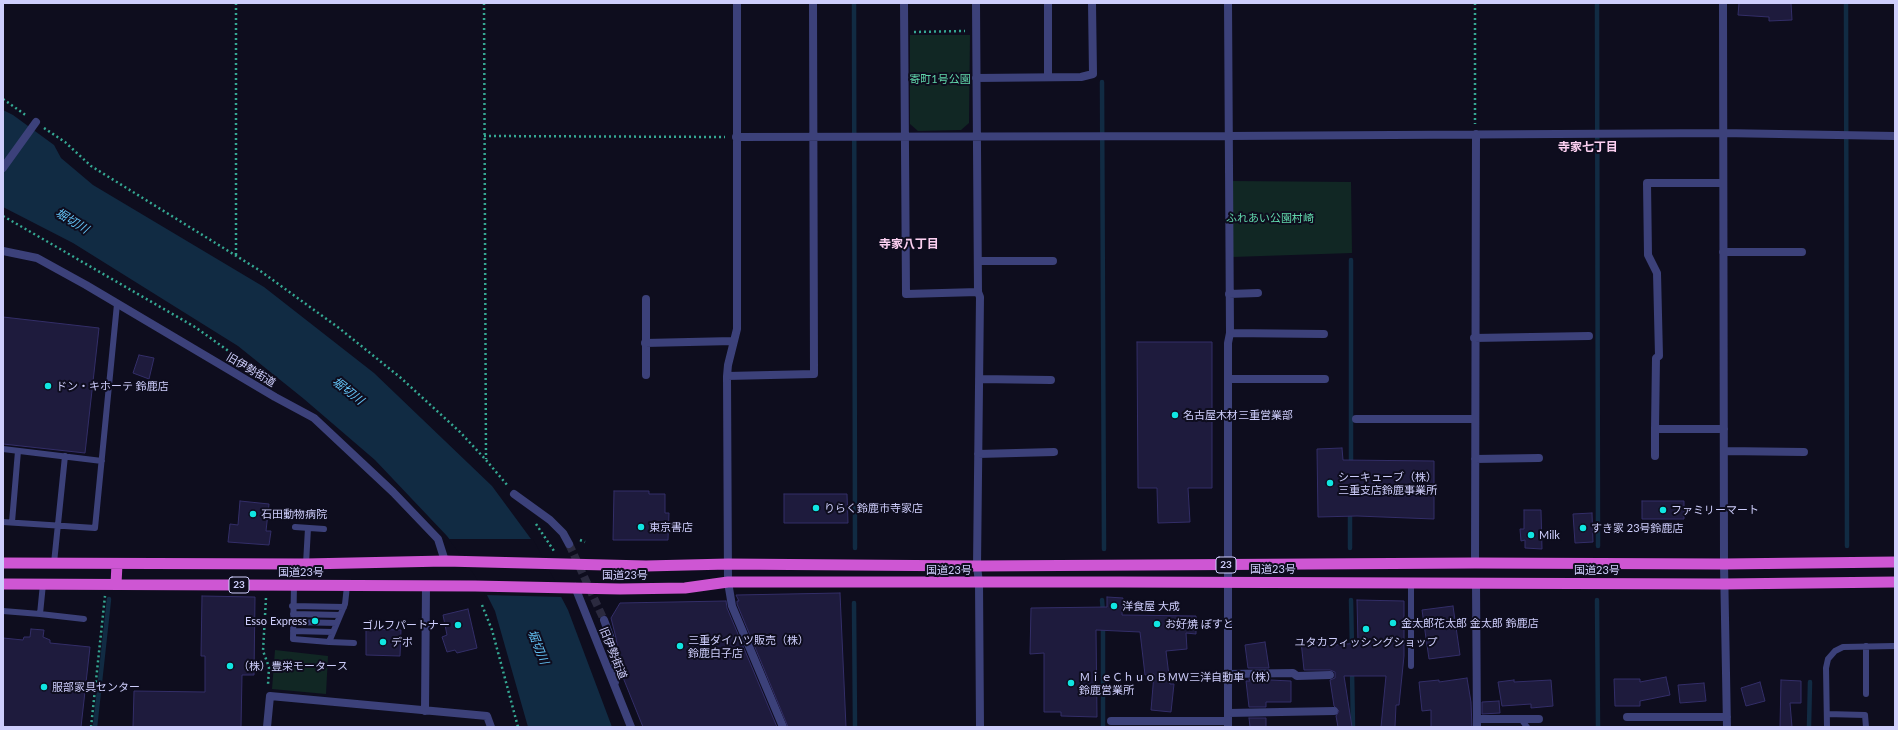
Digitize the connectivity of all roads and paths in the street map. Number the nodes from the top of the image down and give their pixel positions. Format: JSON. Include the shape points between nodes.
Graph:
{"nodes":[{"id":1,"x":236,"y":3,"type":"edge"},
{"id":2,"x":484,"y":3,"type":"edge"},
{"id":3,"x":737,"y":3,"type":"edge"},
{"id":4,"x":813,"y":3,"type":"edge"},
{"id":5,"x":904,"y":3,"type":"edge"},
{"id":6,"x":976,"y":3,"type":"edge"},
{"id":7,"x":1048,"y":3,"type":"edge"},
{"id":8,"x":1092,"y":3,"type":"edge"},
{"id":9,"x":1228,"y":3,"type":"edge"},
{"id":10,"x":1475,"y":3,"type":"edge"},
{"id":11,"x":1723,"y":3,"type":"edge"},
{"id":12,"x":976,"y":31,"type":"junction"},
{"id":13,"x":904,"y":32,"type":"junction"},
{"id":14,"x":1048,"y":77,"type":"junction"},
{"id":15,"x":976,"y":78,"type":"junction"},
{"id":16,"x":3,"y":99,"type":"edge"},
{"id":17,"x":34,"y":125,"type":"junction"},
{"id":18,"x":1722,"y":133,"type":"junction"},
{"id":19,"x":1476,"y":134,"type":"junction"},
{"id":20,"x":484,"y":136,"type":"junction"},
{"id":21,"x":905,"y":136,"type":"junction"},
{"id":22,"x":977,"y":136,"type":"junction"},
{"id":23,"x":1228,"y":136,"type":"junction"},
{"id":24,"x":1895,"y":136,"type":"edge"},
{"id":25,"x":736,"y":137,"type":"junction"},
{"id":26,"x":814,"y":137,"type":"junction"},
{"id":27,"x":3,"y":168,"type":"edge"},
{"id":28,"x":1723,"y":183,"type":"junction"},
{"id":29,"x":3,"y":216,"type":"edge"},
{"id":30,"x":3,"y":250,"type":"edge"},
{"id":31,"x":1723,"y":252,"type":"junction"},
{"id":32,"x":1802,"y":252,"type":"dead end"},
{"id":33,"x":236,"y":255,"type":"junction"},
{"id":34,"x":978,"y":261,"type":"junction"},
{"id":35,"x":1052,"y":261,"type":"dead end"},
{"id":36,"x":978,"y":292,"type":"junction"},
{"id":37,"x":1258,"y":293,"type":"dead end"},
{"id":38,"x":1229,"y":294,"type":"junction"},
{"id":39,"x":646,"y":299,"type":"dead end"},
{"id":40,"x":117,"y":304,"type":"junction"},
{"id":41,"x":1230,"y":333,"type":"junction"},
{"id":42,"x":1324,"y":334,"type":"dead end"},
{"id":43,"x":1589,"y":336,"type":"dead end"},
{"id":44,"x":1474,"y":338,"type":"junction"},
{"id":45,"x":733,"y":341,"type":"junction"},
{"id":46,"x":645,"y":343,"type":"junction"},
{"id":47,"x":258,"y":372,"type":"dead end"},
{"id":48,"x":646,"y":375,"type":"dead end"},
{"id":49,"x":727,"y":376,"type":"junction"},
{"id":50,"x":1228,"y":379,"type":"junction"},
{"id":51,"x":1325,"y":379,"type":"dead end"},
{"id":52,"x":979,"y":380,"type":"junction"},
{"id":53,"x":1051,"y":380,"type":"dead end"},
{"id":54,"x":1356,"y":419,"type":"dead end"},
{"id":55,"x":1475,"y":419,"type":"junction"},
{"id":56,"x":1655,"y":429,"type":"junction"},
{"id":57,"x":1724,"y":429,"type":"junction"},
{"id":58,"x":3,"y":449,"type":"edge"},
{"id":59,"x":18,"y":451,"type":"junction"},
{"id":60,"x":1725,"y":451,"type":"junction"},
{"id":61,"x":1054,"y":452,"type":"dead end"},
{"id":62,"x":1804,"y":452,"type":"dead end"},
{"id":63,"x":978,"y":454,"type":"junction"},
{"id":64,"x":65,"y":456,"type":"junction"},
{"id":65,"x":1655,"y":456,"type":"dead end"},
{"id":66,"x":1539,"y":458,"type":"dead end"},
{"id":67,"x":1475,"y":459,"type":"junction"},
{"id":68,"x":102,"y":461,"type":"junction"},
{"id":69,"x":514,"y":494,"type":"dead end"},
{"id":70,"x":3,"y":522,"type":"edge"},
{"id":71,"x":12,"y":522,"type":"junction"},
{"id":72,"x":59,"y":525,"type":"junction"},
{"id":73,"x":295,"y":527,"type":"dead end"},
{"id":74,"x":308,"y":528,"type":"junction"},
{"id":75,"x":324,"y":529,"type":"dead end"},
{"id":76,"x":569,"y":544,"type":"tunnel mouth"},
{"id":77,"x":445,"y":562,"type":"junction"},
{"id":78,"x":1895,"y":562,"type":"edge"},
{"id":79,"x":54,"y":563,"type":"junction"},
{"id":80,"x":1475,"y":563,"type":"junction"},
{"id":81,"x":3,"y":564,"type":"edge"},
{"id":82,"x":117,"y":564,"type":"junction"},
{"id":83,"x":306,"y":564,"type":"junction"},
{"id":84,"x":728,"y":564,"type":"junction"},
{"id":85,"x":1724,"y":564,"type":"junction"},
{"id":86,"x":1228,"y":565,"type":"junction"},
{"id":87,"x":977,"y":566,"type":"junction"},
{"id":88,"x":728,"y":582,"type":"junction"},
{"id":89,"x":979,"y":582,"type":"junction"},
{"id":90,"x":1228,"y":582,"type":"junction"},
{"id":91,"x":1895,"y":582,"type":"edge"},
{"id":92,"x":1411,"y":583,"type":"junction"},
{"id":93,"x":1476,"y":583,"type":"junction"},
{"id":94,"x":3,"y":584,"type":"edge"},
{"id":95,"x":43,"y":584,"type":"junction"},
{"id":96,"x":111,"y":584,"type":"junction"},
{"id":97,"x":1724,"y":584,"type":"junction"},
{"id":98,"x":267,"y":585,"type":"junction"},
{"id":99,"x":294,"y":585,"type":"junction"},
{"id":100,"x":347,"y":586,"type":"junction"},
{"id":101,"x":426,"y":586,"type":"junction"},
{"id":102,"x":572,"y":587,"type":"junction"},
{"id":103,"x":482,"y":605,"type":"dead end"},
{"id":104,"x":292,"y":606,"type":"junction"},
{"id":105,"x":344,"y":607,"type":"junction"},
{"id":106,"x":3,"y":612,"type":"edge"},
{"id":107,"x":40,"y":614,"type":"junction"},
{"id":108,"x":293,"y":614,"type":"junction"},
{"id":109,"x":340,"y":615,"type":"junction"},
{"id":110,"x":84,"y":618,"type":"dead end"},
{"id":111,"x":604,"y":620,"type":"tunnel mouth"},
{"id":112,"x":293,"y":622,"type":"junction"},
{"id":113,"x":337,"y":623,"type":"junction"},
{"id":114,"x":293,"y":631,"type":"junction"},
{"id":115,"x":333,"y":632,"type":"junction"},
{"id":116,"x":329,"y":642,"type":"junction"},
{"id":117,"x":354,"y":643,"type":"dead end"},
{"id":118,"x":1866,"y":646,"type":"junction"},
{"id":119,"x":1895,"y":646,"type":"edge"},
{"id":120,"x":1411,"y":666,"type":"dead end"},
{"id":121,"x":1227,"y":674,"type":"junction"},
{"id":122,"x":1330,"y":675,"type":"dead end"},
{"id":123,"x":615,"y":686,"type":"junction"},
{"id":124,"x":1866,"y":694,"type":"dead end"},
{"id":125,"x":270,"y":696,"type":"junction"},
{"id":126,"x":425,"y":711,"type":"junction"},
{"id":127,"x":1334,"y":711,"type":"dead end"},
{"id":128,"x":1827,"y":714,"type":"junction"},
{"id":129,"x":1627,"y":717,"type":"dead end"},
{"id":130,"x":1727,"y":717,"type":"junction"},
{"id":131,"x":1539,"y":718,"type":"dead end"},
{"id":132,"x":1521,"y":719,"type":"junction"},
{"id":133,"x":1228,"y":720,"type":"edge"},
{"id":134,"x":1111,"y":721,"type":"dead end"},
{"id":135,"x":1477,"y":723,"type":"edge"},
{"id":136,"x":91,"y":727,"type":"edge"},
{"id":137,"x":267,"y":727,"type":"edge"},
{"id":138,"x":492,"y":727,"type":"edge"},
{"id":139,"x":518,"y":727,"type":"edge"},
{"id":140,"x":631,"y":727,"type":"edge"},
{"id":141,"x":783,"y":727,"type":"edge"},
{"id":142,"x":980,"y":727,"type":"edge"},
{"id":143,"x":1527,"y":727,"type":"edge"},
{"id":144,"x":1726,"y":727,"type":"edge"},
{"id":145,"x":1827,"y":727,"type":"edge"},
{"id":146,"x":1866,"y":727,"type":"edge"}],
"edges":[{"from":1,"to":33,"type":"path"},
{"from":2,"to":20,"type":"path"},
{"from":3,"to":25,"type":"street"},
{"from":4,"to":26,"type":"street"},
{"from":5,"to":13,"type":"street"},
{"from":6,"to":12,"type":"street"},
{"from":7,"to":14,"type":"street"},
{"from":8,"to":14,"type":"street","via":[[1093,74],[1081,78]]},
{"from":9,"to":23,"type":"street"},
{"from":10,"to":19,"type":"path"},
{"from":11,"to":18,"type":"street"},
{"from":12,"to":13,"type":"path"},
{"from":12,"to":15,"type":"street"},
{"from":13,"to":21,"type":"street"},
{"from":14,"to":15,"type":"street"},
{"from":15,"to":22,"type":"street"},
{"from":16,"to":17,"type":"path"},
{"from":17,"to":27,"type":"street"},
{"from":17,"to":33,"type":"path","via":[[65,142],[91,166]]},
{"from":18,"to":19,"type":"street"},
{"from":18,"to":24,"type":"street"},
{"from":18,"to":28,"type":"street"},
{"from":19,"to":23,"type":"street"},
{"from":19,"to":44,"type":"street"},
{"from":20,"to":25,"type":"path"},
{"from":20,"to":33,"type":"path","via":[[486,460],[412,388],[345,333]]},
{"from":21,"to":22,"type":"street"},
{"from":21,"to":26,"type":"street"},
{"from":21,"to":36,"type":"street","via":[[906,294]]},
{"from":22,"to":23,"type":"street"},
{"from":22,"to":34,"type":"street"},
{"from":23,"to":38,"type":"street"},
{"from":25,"to":26,"type":"street"},
{"from":25,"to":45,"type":"street","via":[[737,329]]},
{"from":26,"to":49,"type":"street","via":[[814,374]]},
{"from":28,"to":31,"type":"street"},
{"from":28,"to":56,"type":"street","via":[[1647,184],[1648,255],[1657,273],[1659,356],[1656,358]]},
{"from":29,"to":47,"type":"path","via":[[195,327]]},
{"from":30,"to":40,"type":"street","name":"旧伊勢街道","via":[[37,258]]},
{"from":31,"to":32,"type":"street"},
{"from":31,"to":57,"type":"street"},
{"from":34,"to":35,"type":"street"},
{"from":34,"to":36,"type":"street"},
{"from":36,"to":52,"type":"street"},
{"from":37,"to":38,"type":"street"},
{"from":38,"to":41,"type":"street"},
{"from":39,"to":46,"type":"street"},
{"from":40,"to":68,"type":"lane"},
{"from":40,"to":77,"type":"street","name":"旧伊勢街道","via":[[314,418],[393,492],[438,539]]},
{"from":41,"to":42,"type":"street"},
{"from":41,"to":50,"type":"street"},
{"from":43,"to":44,"type":"street"},
{"from":44,"to":55,"type":"street"},
{"from":45,"to":46,"type":"street"},
{"from":45,"to":49,"type":"street"},
{"from":46,"to":48,"type":"street"},
{"from":49,"to":84,"type":"street"},
{"from":50,"to":51,"type":"street"},
{"from":50,"to":86,"type":"street"},
{"from":52,"to":53,"type":"street"},
{"from":52,"to":63,"type":"street"},
{"from":54,"to":55,"type":"street"},
{"from":55,"to":67,"type":"street"},
{"from":56,"to":57,"type":"street"},
{"from":56,"to":65,"type":"street"},
{"from":57,"to":60,"type":"street"},
{"from":58,"to":59,"type":"lane"},
{"from":59,"to":64,"type":"lane"},
{"from":59,"to":71,"type":"lane"},
{"from":60,"to":62,"type":"street"},
{"from":60,"to":85,"type":"street"},
{"from":61,"to":63,"type":"street"},
{"from":63,"to":87,"type":"street"},
{"from":64,"to":68,"type":"lane"},
{"from":64,"to":72,"type":"lane"},
{"from":66,"to":67,"type":"street"},
{"from":67,"to":80,"type":"street"},
{"from":68,"to":72,"type":"lane","via":[[95,528]]},
{"from":69,"to":76,"type":"street","via":[[550,520],[563,533]]},
{"from":70,"to":71,"type":"lane"},
{"from":71,"to":72,"type":"lane"},
{"from":72,"to":79,"type":"lane"},
{"from":73,"to":74,"type":"lane"},
{"from":74,"to":75,"type":"lane"},
{"from":74,"to":83,"type":"lane"},
{"from":77,"to":83,"type":"highway","name":"国道23号","number":"23"},
{"from":77,"to":84,"type":"highway","name":"国道23号","number":"23","via":[[646,566]]},
{"from":78,"to":85,"type":"highway","name":"国道23号","number":"23"},
{"from":79,"to":81,"type":"highway","name":"国道23号","number":"23"},
{"from":79,"to":82,"type":"highway","name":"国道23号","number":"23"},
{"from":80,"to":85,"type":"highway","name":"国道23号","number":"23"},
{"from":80,"to":86,"type":"highway","name":"国道23号","number":"23"},
{"from":82,"to":83,"type":"highway","name":"国道23号","number":"23"},
{"from":82,"to":96,"type":"highway"},
{"from":84,"to":87,"type":"highway","name":"国道23号","number":"23"},
{"from":84,"to":88,"type":"street"},
{"from":85,"to":97,"type":"street"},
{"from":86,"to":87,"type":"highway","name":"国道23号","number":"23"},
{"from":86,"to":90,"type":"street"},
{"from":87,"to":89,"type":"street"},
{"from":88,"to":89,"type":"highway","name":"国道23号","number":"23"},
{"from":88,"to":102,"type":"highway","name":"国道23号","number":"23","via":[[685,588]]},
{"from":88,"to":141,"type":"street","via":[[732,606]]},
{"from":89,"to":90,"type":"highway","name":"国道23号","number":"23"},
{"from":89,"to":142,"type":"street"},
{"from":90,"to":92,"type":"highway","name":"国道23号","number":"23"},
{"from":90,"to":121,"type":"street"},
{"from":91,"to":97,"type":"highway","name":"国道23号","number":"23"},
{"from":92,"to":93,"type":"highway","name":"国道23号","number":"23"},
{"from":92,"to":120,"type":"lane"},
{"from":93,"to":97,"type":"highway","name":"国道23号","number":"23"},
{"from":93,"to":135,"type":"street"},
{"from":94,"to":95,"type":"highway","name":"国道23号","number":"23"},
{"from":95,"to":96,"type":"highway","name":"国道23号","number":"23"},
{"from":95,"to":107,"type":"lane"},
{"from":96,"to":98,"type":"highway","name":"国道23号","number":"23"},
{"from":96,"to":136,"type":"path"},
{"from":97,"to":130,"type":"street"},
{"from":98,"to":99,"type":"highway","name":"国道23号","number":"23"},
{"from":98,"to":125,"type":"path","via":[[263,651],[269,667]]},
{"from":99,"to":100,"type":"highway","name":"国道23号","number":"23"},
{"from":99,"to":104,"type":"lane"},
{"from":100,"to":101,"type":"highway","name":"国道23号","number":"23"},
{"from":100,"to":105,"type":"lane"},
{"from":101,"to":102,"type":"highway","name":"国道23号","number":"23"},
{"from":101,"to":126,"type":"street"},
{"from":102,"to":123,"type":"street","name":"旧伊勢街道"},
{"from":103,"to":139,"type":"path","via":[[492,630]]},
{"from":104,"to":105,"type":"lane"},
{"from":104,"to":108,"type":"lane"},
{"from":105,"to":109,"type":"lane"},
{"from":106,"to":107,"type":"lane"},
{"from":107,"to":110,"type":"lane"},
{"from":108,"to":109,"type":"lane"},
{"from":108,"to":112,"type":"lane"},
{"from":109,"to":113,"type":"lane"},
{"from":111,"to":123,"type":"street","via":[[611,639],[616,668]]},
{"from":112,"to":113,"type":"lane"},
{"from":112,"to":114,"type":"lane"},
{"from":113,"to":115,"type":"lane"},
{"from":114,"to":115,"type":"lane"},
{"from":114,"to":116,"type":"lane","via":[[294,639]]},
{"from":115,"to":116,"type":"lane"},
{"from":116,"to":117,"type":"lane"},
{"from":118,"to":119,"type":"lane"},
{"from":118,"to":124,"type":"lane"},
{"from":118,"to":128,"type":"lane","via":[[1843,647],[1828,659]]},
{"from":121,"to":122,"type":"street"},
{"from":121,"to":133,"type":"street"},
{"from":123,"to":140,"type":"street","name":"旧伊勢街道"},
{"from":125,"to":126,"type":"street"},
{"from":125,"to":137,"type":"street"},
{"from":126,"to":138,"type":"street","via":[[487,716]]},
{"from":127,"to":133,"type":"street"},
{"from":128,"to":145,"type":"lane"},
{"from":128,"to":146,"type":"lane","via":[[1865,715]]},
{"from":129,"to":130,"type":"street"},
{"from":130,"to":144,"type":"street"},
{"from":131,"to":132,"type":"street"},
{"from":132,"to":135,"type":"street"},
{"from":132,"to":143,"type":"lane"},
{"from":133,"to":134,"type":"street"}]}
